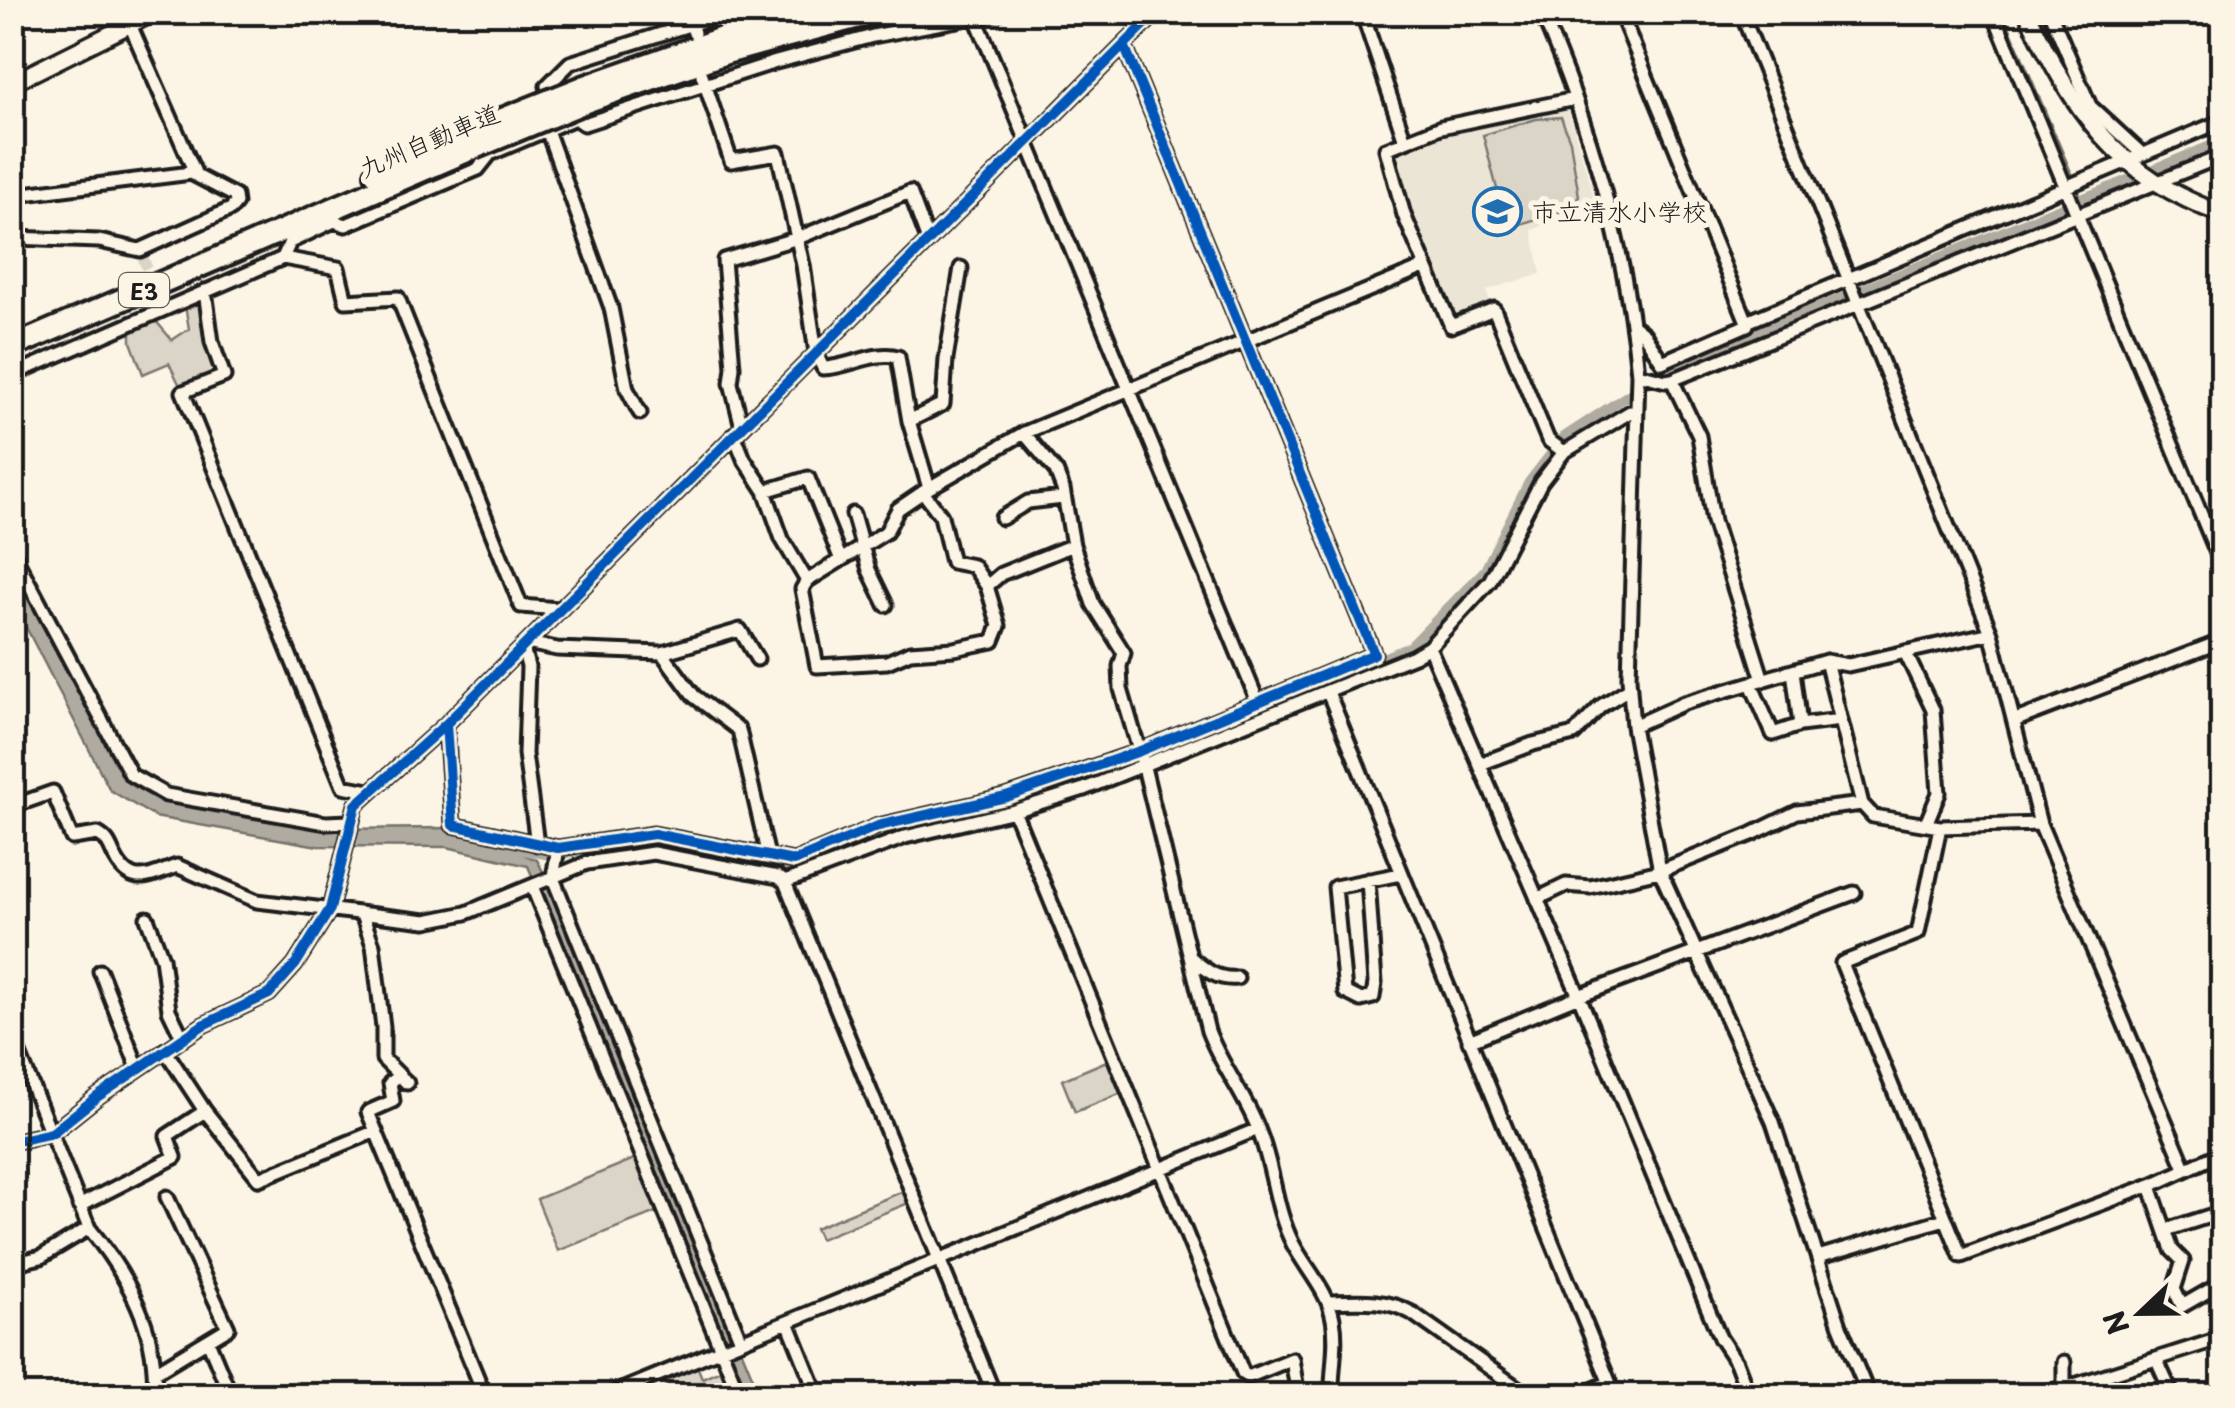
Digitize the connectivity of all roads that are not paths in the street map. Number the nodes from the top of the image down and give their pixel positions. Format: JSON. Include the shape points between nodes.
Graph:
{"nodes":[{"id":1,"x":730,"y":12,"type":"edge"},
{"id":2,"x":817,"y":12,"type":"edge"},
{"id":3,"x":877,"y":12,"type":"edge"},
{"id":4,"x":1000,"y":12,"type":"edge"},
{"id":5,"x":1157,"y":12,"type":"edge"},
{"id":6,"x":1362,"y":12,"type":"edge"},
{"id":7,"x":1541,"y":12,"type":"edge"},
{"id":8,"x":1620,"y":12,"type":"edge"},
{"id":9,"x":1741,"y":12,"type":"edge"},
{"id":10,"x":1993,"y":12,"type":"edge"},
{"id":11,"x":2027,"y":12,"type":"edge"},
{"id":12,"x":2054,"y":12,"type":"edge"},
{"id":13,"x":151,"y":13,"type":"edge"},
{"id":14,"x":976,"y":18,"type":"junction"},
{"id":15,"x":692,"y":23,"type":"edge"},
{"id":16,"x":131,"y":27,"type":"junction"},
{"id":17,"x":1124,"y":45,"type":"junction"},
{"id":18,"x":702,"y":80,"type":"junction"},
{"id":19,"x":12,"y":83,"type":"edge"},
{"id":20,"x":586,"y":94,"type":"junction"},
{"id":21,"x":1575,"y":99,"type":"junction"},
{"id":22,"x":2222,"y":121,"type":"edge"},
{"id":23,"x":562,"y":123,"type":"junction"},
{"id":24,"x":547,"y":130,"type":"junction"},
{"id":25,"x":1406,"y":141,"type":"junction"},
{"id":26,"x":1026,"y":143,"type":"junction"},
{"id":27,"x":2142,"y":154,"type":"junction"},
{"id":28,"x":2222,"y":156,"type":"edge"},
{"id":29,"x":2126,"y":161,"type":"junction"},
{"id":30,"x":198,"y":178,"type":"junction"},
{"id":31,"x":2156,"y":183,"type":"junction"},
{"id":32,"x":2067,"y":188,"type":"junction"},
{"id":33,"x":12,"y":199,"type":"edge"},
{"id":34,"x":2077,"y":214,"type":"junction"},
{"id":35,"x":2222,"y":214,"type":"edge"},
{"id":36,"x":273,"y":226,"type":"junction"},
{"id":37,"x":12,"y":238,"type":"edge"},
{"id":38,"x":798,"y":238,"type":"junction"},
{"id":39,"x":928,"y":240,"type":"junction"},
{"id":40,"x":283,"y":258,"type":"junction"},
{"id":41,"x":1424,"y":267,"type":"junction"},
{"id":42,"x":961,"y":268,"type":"dead end"},
{"id":43,"x":1851,"y":281,"type":"junction"},
{"id":44,"x":205,"y":292,"type":"junction"},
{"id":45,"x":1859,"y":302,"type":"junction"},
{"id":46,"x":1747,"y":322,"type":"junction"},
{"id":47,"x":1634,"y":326,"type":"junction"},
{"id":48,"x":12,"y":332,"type":"edge"},
{"id":49,"x":1245,"y":342,"type":"junction"},
{"id":50,"x":12,"y":347,"type":"edge"},
{"id":51,"x":816,"y":353,"type":"junction"},
{"id":52,"x":1641,"y":375,"type":"junction"},
{"id":53,"x":12,"y":376,"type":"edge"},
{"id":54,"x":1666,"y":379,"type":"junction"},
{"id":55,"x":1129,"y":389,"type":"junction"},
{"id":56,"x":640,"y":412,"type":"dead end"},
{"id":57,"x":1630,"y":412,"type":"dead end"},
{"id":58,"x":909,"y":421,"type":"junction"},
{"id":59,"x":738,"y":430,"type":"junction"},
{"id":60,"x":1024,"y":433,"type":"junction"},
{"id":61,"x":1558,"y":448,"type":"junction"},
{"id":62,"x":926,"y":490,"type":"junction"},
{"id":63,"x":765,"y":491,"type":"junction"},
{"id":64,"x":1064,"y":498,"type":"junction"},
{"id":65,"x":853,"y":514,"type":"dead end"},
{"id":66,"x":1002,"y":518,"type":"dead end"},
{"id":67,"x":1073,"y":545,"type":"junction"},
{"id":68,"x":864,"y":546,"type":"junction"},
{"id":69,"x":12,"y":552,"type":"edge"},
{"id":70,"x":841,"y":560,"type":"junction"},
{"id":71,"x":2222,"y":565,"type":"edge"},
{"id":72,"x":807,"y":581,"type":"junction"},
{"id":73,"x":987,"y":586,"type":"junction"},
{"id":74,"x":886,"y":606,"type":"dead end"},
{"id":75,"x":559,"y":608,"type":"junction"},
{"id":76,"x":1990,"y":633,"type":"junction"},
{"id":77,"x":2222,"y":640,"type":"edge"},
{"id":78,"x":525,"y":645,"type":"junction"},
{"id":79,"x":1429,"y":646,"type":"junction"},
{"id":80,"x":1905,"y":652,"type":"junction"},
{"id":81,"x":662,"y":653,"type":"junction"},
{"id":82,"x":757,"y":659,"type":"dead end"},
{"id":83,"x":1826,"y":661,"type":"junction"},
{"id":84,"x":1793,"y":671,"type":"junction"},
{"id":85,"x":1757,"y":682,"type":"junction"},
{"id":86,"x":1630,"y":688,"type":"junction"},
{"id":87,"x":1328,"y":692,"type":"junction"},
{"id":88,"x":1258,"y":702,"type":"junction"},
{"id":89,"x":1840,"y":720,"type":"junction"},
{"id":90,"x":2016,"y":720,"type":"junction"},
{"id":91,"x":446,"y":724,"type":"junction"},
{"id":92,"x":1800,"y":725,"type":"junction"},
{"id":93,"x":1633,"y":726,"type":"junction"},
{"id":94,"x":1140,"y":751,"type":"junction"},
{"id":95,"x":1480,"y":764,"type":"junction"},
{"id":96,"x":1144,"y":767,"type":"junction"},
{"id":97,"x":369,"y":791,"type":"junction"},
{"id":98,"x":12,"y":800,"type":"edge"},
{"id":99,"x":1862,"y":804,"type":"junction"},
{"id":100,"x":1014,"y":812,"type":"junction"},
{"id":101,"x":349,"y":823,"type":"junction"},
{"id":102,"x":2040,"y":824,"type":"junction"},
{"id":103,"x":1933,"y":826,"type":"junction"},
{"id":104,"x":537,"y":844,"type":"junction"},
{"id":105,"x":558,"y":848,"type":"junction"},
{"id":106,"x":768,"y":856,"type":"junction"},
{"id":107,"x":1660,"y":871,"type":"junction"},
{"id":108,"x":1401,"y":874,"type":"junction"},
{"id":109,"x":553,"y":878,"type":"junction"},
{"id":110,"x":1368,"y":880,"type":"junction"},
{"id":111,"x":785,"y":882,"type":"junction"},
{"id":112,"x":532,"y":886,"type":"junction"},
{"id":113,"x":1854,"y":893,"type":"dead end"},
{"id":114,"x":1538,"y":899,"type":"junction"},
{"id":115,"x":330,"y":910,"type":"junction"},
{"id":116,"x":362,"y":915,"type":"junction"},
{"id":117,"x":147,"y":918,"type":"dead end"},
{"id":118,"x":1695,"y":954,"type":"junction"},
{"id":119,"x":1190,"y":958,"type":"junction"},
{"id":120,"x":100,"y":971,"type":"dead end"},
{"id":121,"x":1238,"y":978,"type":"dead end"},
{"id":122,"x":1579,"y":996,"type":"junction"},
{"id":123,"x":12,"y":1036,"type":"edge"},
{"id":124,"x":182,"y":1039,"type":"junction"},
{"id":125,"x":1469,"y":1041,"type":"junction"},
{"id":126,"x":166,"y":1050,"type":"junction"},
{"id":127,"x":138,"y":1068,"type":"junction"},
{"id":128,"x":205,"y":1111,"type":"junction"},
{"id":129,"x":1258,"y":1129,"type":"junction"},
{"id":130,"x":376,"y":1131,"type":"junction"},
{"id":131,"x":52,"y":1133,"type":"junction"},
{"id":132,"x":12,"y":1142,"type":"edge"},
{"id":133,"x":2222,"y":1152,"type":"edge"},
{"id":134,"x":2185,"y":1168,"type":"junction"},
{"id":135,"x":1159,"y":1169,"type":"junction"},
{"id":136,"x":2150,"y":1186,"type":"junction"},
{"id":137,"x":167,"y":1197,"type":"dead end"},
{"id":138,"x":79,"y":1206,"type":"junction"},
{"id":139,"x":2222,"y":1212,"type":"edge"},
{"id":140,"x":1945,"y":1219,"type":"junction"},
{"id":141,"x":89,"y":1228,"type":"junction"},
{"id":142,"x":2166,"y":1230,"type":"junction"},
{"id":143,"x":1818,"y":1257,"type":"junction"},
{"id":144,"x":939,"y":1258,"type":"junction"},
{"id":145,"x":12,"y":1264,"type":"edge"},
{"id":146,"x":2222,"y":1283,"type":"edge"},
{"id":147,"x":1328,"y":1302,"type":"junction"},
{"id":148,"x":788,"y":1322,"type":"junction"},
{"id":149,"x":2222,"y":1338,"type":"edge"},
{"id":150,"x":208,"y":1341,"type":"junction"},
{"id":151,"x":742,"y":1341,"type":"junction"},
{"id":152,"x":721,"y":1349,"type":"junction"},
{"id":153,"x":2156,"y":1361,"type":"junction"},
{"id":154,"x":2064,"y":1362,"type":"dead end"},
{"id":155,"x":156,"y":1372,"type":"junction"},
{"id":156,"x":1608,"y":1383,"type":"junction"},
{"id":157,"x":2064,"y":1392,"type":"edge"},
{"id":158,"x":154,"y":1396,"type":"edge"},
{"id":159,"x":230,"y":1396,"type":"edge"},
{"id":160,"x":485,"y":1396,"type":"edge"},
{"id":161,"x":607,"y":1396,"type":"edge"},
{"id":162,"x":740,"y":1396,"type":"edge"},
{"id":163,"x":818,"y":1396,"type":"edge"},
{"id":164,"x":996,"y":1396,"type":"edge"},
{"id":165,"x":1298,"y":1396,"type":"edge"},
{"id":166,"x":1332,"y":1396,"type":"edge"},
{"id":167,"x":1529,"y":1396,"type":"edge"},
{"id":168,"x":1578,"y":1396,"type":"edge"},
{"id":169,"x":1615,"y":1396,"type":"edge"},
{"id":170,"x":1749,"y":1396,"type":"edge"},
{"id":171,"x":1869,"y":1396,"type":"edge"},
{"id":172,"x":2020,"y":1396,"type":"edge"},
{"id":173,"x":2173,"y":1396,"type":"edge"}],
"edges":[{"from":1,"to":15,"type":"street"},
{"from":2,"to":20,"type":"highway","name":"九州自動車道","number":"E3","via":[[722,38]]},
{"from":3,"to":20,"type":"highway","name":"九州自動車道","number":"E3"},
{"from":4,"to":14,"type":"street"},
{"from":5,"to":17,"type":"street"},
{"from":6,"to":25,"type":"street"},
{"from":7,"to":21,"type":"street"},
{"from":8,"to":46,"type":"street"},
{"from":9,"to":43,"type":"street"},
{"from":10,"to":32,"type":"street"},
{"from":11,"to":29,"type":"main road","via":[[2074,102]]},
{"from":12,"to":27,"type":"street","via":[[2090,106]]},
{"from":13,"to":16,"type":"main road"},
{"from":14,"to":18,"type":"street","via":[[873,36]]},
{"from":14,"to":26,"type":"street"},
{"from":15,"to":23,"type":"street","via":[[570,63],[546,86]]},
{"from":16,"to":19,"type":"main road"},
{"from":16,"to":30,"type":"street"},
{"from":17,"to":26,"type":"street"},
{"from":17,"to":49,"type":"street"},
{"from":18,"to":23,"type":"street","via":[[584,124],[575,118]]},
{"from":18,"to":38,"type":"street","via":[[731,161],[778,153]]},
{"from":20,"to":36,"type":"highway","name":"九州自動車道","number":"E3","bridge":true},
{"from":21,"to":25,"type":"street","via":[[1441,127]]},
{"from":21,"to":47,"type":"street"},
{"from":22,"to":27,"type":"street"},
{"from":23,"to":24,"type":"street"},
{"from":24,"to":40,"type":"street","via":[[490,154],[478,169],[290,242]]},
{"from":24,"to":56,"type":"street","via":[[611,308],[627,389]]},
{"from":25,"to":41,"type":"street","via":[[1386,148]]},
{"from":26,"to":39,"type":"street"},
{"from":26,"to":55,"type":"street"},
{"from":27,"to":29,"type":"street"},
{"from":28,"to":31,"type":"street"},
{"from":29,"to":31,"type":"main road"},
{"from":29,"to":32,"type":"street"},
{"from":30,"to":33,"type":"street","via":[[191,173]]},
{"from":30,"to":37,"type":"street","via":[[235,196],[231,209],[141,254],[99,241]]},
{"from":31,"to":34,"type":"street"},
{"from":31,"to":35,"type":"main road"},
{"from":32,"to":34,"type":"street"},
{"from":32,"to":43,"type":"street"},
{"from":34,"to":45,"type":"street"},
{"from":34,"to":71,"type":"street"},
{"from":36,"to":48,"type":"highway","name":"九州自動車道","number":"E3"},
{"from":36,"to":50,"type":"highway","name":"九州自動車道","number":"E3"},
{"from":38,"to":39,"type":"street","via":[[910,192]]},
{"from":38,"to":51,"type":"street"},
{"from":38,"to":59,"type":"street","via":[[724,260]]},
{"from":39,"to":51,"type":"street"},
{"from":40,"to":44,"type":"street"},
{"from":40,"to":75,"type":"street","via":[[338,268],[346,301],[398,298],[521,606]]},
{"from":41,"to":49,"type":"street"},
{"from":41,"to":61,"type":"street","via":[[1452,326],[1494,308]]},
{"from":42,"to":58,"type":"street","via":[[943,404]]},
{"from":43,"to":45,"type":"street"},
{"from":43,"to":46,"type":"street"},
{"from":44,"to":53,"type":"street","via":[[162,305]]},
{"from":44,"to":97,"type":"street","via":[[224,376],[184,392],[342,786]]},
{"from":45,"to":54,"type":"street"},
{"from":45,"to":76,"type":"street"},
{"from":46,"to":47,"type":"street","via":[[1662,362]]},
{"from":47,"to":52,"type":"street"},
{"from":49,"to":55,"type":"street"},
{"from":49,"to":88,"type":"street","via":[[1374,654]]},
{"from":51,"to":58,"type":"street","via":[[823,368],[895,354]]},
{"from":51,"to":59,"type":"street"},
{"from":52,"to":54,"type":"street"},
{"from":52,"to":86,"type":"street"},
{"from":54,"to":85,"type":"street","via":[[1699,436],[1713,521]]},
{"from":55,"to":60,"type":"street"},
{"from":55,"to":88,"type":"street"},
{"from":57,"to":61,"type":"street"},
{"from":58,"to":62,"type":"street"},
{"from":59,"to":63,"type":"street","via":[[744,458]]},
{"from":59,"to":75,"type":"street"},
{"from":60,"to":62,"type":"street"},
{"from":60,"to":64,"type":"street","via":[[1056,472]]},
{"from":61,"to":79,"type":"street","via":[[1490,581]]},
{"from":62,"to":68,"type":"street"},
{"from":62,"to":73,"type":"street","via":[[941,516],[952,562],[974,566]]},
{"from":63,"to":70,"type":"street","via":[[808,478]]},
{"from":63,"to":72,"type":"street"},
{"from":64,"to":66,"type":"street","via":[[1028,502]]},
{"from":64,"to":67,"type":"street"},
{"from":65,"to":68,"type":"street"},
{"from":67,"to":73,"type":"street"},
{"from":67,"to":94,"type":"street","via":[[1092,604],[1124,653],[1121,690]]},
{"from":68,"to":70,"type":"street"},
{"from":68,"to":74,"type":"street"},
{"from":69,"to":101,"type":"street","via":[[131,775],[166,794]]},
{"from":70,"to":72,"type":"street"},
{"from":72,"to":73,"type":"street","via":[[802,597],[817,666],[824,668],[992,641],[999,626]]},
{"from":75,"to":78,"type":"street"},
{"from":76,"to":80,"type":"street"},
{"from":76,"to":90,"type":"street"},
{"from":77,"to":90,"type":"street"},
{"from":78,"to":81,"type":"street"},
{"from":78,"to":91,"type":"street"},
{"from":78,"to":104,"type":"street","via":[[524,754]]},
{"from":79,"to":87,"type":"street"},
{"from":79,"to":95,"type":"street"},
{"from":80,"to":83,"type":"street","via":[[1848,665]]},
{"from":80,"to":103,"type":"street","via":[[1933,710],[1939,793]]},
{"from":81,"to":82,"type":"street","via":[[740,630]]},
{"from":81,"to":106,"type":"street","via":[[694,696],[739,730]]},
{"from":83,"to":84,"type":"street"},
{"from":83,"to":89,"type":"street"},
{"from":84,"to":85,"type":"street"},
{"from":84,"to":92,"type":"street"},
{"from":85,"to":92,"type":"street","via":[[1773,734]]},
{"from":85,"to":93,"type":"street"},
{"from":86,"to":93,"type":"street"},
{"from":86,"to":95,"type":"street","via":[[1600,706],[1574,734]]},
{"from":87,"to":96,"type":"street"},
{"from":87,"to":108,"type":"street"},
{"from":88,"to":94,"type":"street"},
{"from":89,"to":92,"type":"street"},
{"from":89,"to":99,"type":"street"},
{"from":90,"to":102,"type":"street"},
{"from":91,"to":97,"type":"street"},
{"from":91,"to":104,"type":"street","via":[[453,825]]},
{"from":93,"to":107,"type":"street"},
{"from":94,"to":96,"type":"street"},
{"from":94,"to":106,"type":"street","via":[[1006,797],[895,820],[794,861]]},
{"from":95,"to":114,"type":"street"},
{"from":96,"to":100,"type":"street"},
{"from":96,"to":119,"type":"street"},
{"from":97,"to":101,"type":"street"},
{"from":98,"to":115,"type":"street","via":[[19,804],[53,792],[72,838],[106,839],[132,877],[177,866],[257,901]]},
{"from":99,"to":103,"type":"street","via":[[1874,816]]},
{"from":99,"to":107,"type":"street","via":[[1797,812]]},
{"from":100,"to":111,"type":"street","via":[[904,837]]},
{"from":100,"to":135,"type":"street"},
{"from":101,"to":115,"type":"street"},
{"from":102,"to":103,"type":"street"},
{"from":102,"to":134,"type":"street"},
{"from":103,"to":140,"type":"street","via":[[1918,932],[1842,963]]},
{"from":104,"to":105,"type":"street"},
{"from":105,"to":106,"type":"street","via":[[654,834]]},
{"from":105,"to":109,"type":"street"},
{"from":107,"to":114,"type":"street","via":[[1590,888],[1566,885]]},
{"from":107,"to":118,"type":"street"},
{"from":108,"to":110,"type":"street"},
{"from":108,"to":125,"type":"street"},
{"from":109,"to":111,"type":"street","via":[[587,863],[653,853]]},
{"from":109,"to":112,"type":"street"},
{"from":109,"to":151,"type":"street"},
{"from":110,"to":110,"type":"street","via":[[1334,887],[1346,992],[1360,1000],[1373,996],[1374,982]]},
{"from":111,"to":144,"type":"street"},
{"from":112,"to":116,"type":"street","via":[[439,920]]},
{"from":112,"to":152,"type":"street"},
{"from":113,"to":118,"type":"street"},
{"from":114,"to":122,"type":"street"},
{"from":115,"to":116,"type":"street"},
{"from":115,"to":124,"type":"street","via":[[270,994]]},
{"from":116,"to":130,"type":"street","via":[[373,945],[381,1051],[403,1079],[390,1083],[393,1100],[368,1112]]},
{"from":117,"to":124,"type":"street"},
{"from":118,"to":122,"type":"street"},
{"from":118,"to":143,"type":"street","via":[[1773,1122]]},
{"from":119,"to":121,"type":"street","via":[[1225,980]]},
{"from":119,"to":129,"type":"street","via":[[1208,1032]]},
{"from":120,"to":127,"type":"street"},
{"from":122,"to":125,"type":"street"},
{"from":122,"to":170,"type":"street"},
{"from":123,"to":131,"type":"street"},
{"from":124,"to":126,"type":"street"},
{"from":125,"to":156,"type":"street"},
{"from":126,"to":127,"type":"street"},
{"from":126,"to":128,"type":"street"},
{"from":127,"to":131,"type":"street"},
{"from":128,"to":130,"type":"street","via":[[259,1179]]},
{"from":128,"to":138,"type":"street","via":[[167,1136],[175,1157]]},
{"from":129,"to":135,"type":"street"},
{"from":129,"to":147,"type":"street","via":[[1279,1210]]},
{"from":130,"to":160,"type":"street"},
{"from":131,"to":132,"type":"street"},
{"from":131,"to":138,"type":"street"},
{"from":133,"to":134,"type":"street"},
{"from":134,"to":136,"type":"street"},
{"from":135,"to":144,"type":"street"},
{"from":135,"to":165,"type":"street","via":[[1243,1373],[1248,1377],[1292,1359]]},
{"from":136,"to":140,"type":"street","via":[[1961,1256]]},
{"from":136,"to":142,"type":"street"},
{"from":137,"to":150,"type":"street","via":[[228,1328]]},
{"from":138,"to":141,"type":"street"},
{"from":139,"to":142,"type":"street"},
{"from":140,"to":143,"type":"street"},
{"from":141,"to":145,"type":"street","via":[[41,1257]]},
{"from":141,"to":155,"type":"street","via":[[138,1303]]},
{"from":142,"to":146,"type":"street","via":[[2183,1261],[2174,1289],[2182,1306]]},
{"from":143,"to":171,"type":"street"},
{"from":144,"to":148,"type":"street"},
{"from":144,"to":164,"type":"street"},
{"from":147,"to":166,"type":"street","via":[[1334,1320]]},
{"from":147,"to":167,"type":"street","via":[[1395,1304]]},
{"from":148,"to":151,"type":"street"},
{"from":148,"to":163,"type":"street"},
{"from":149,"to":153,"type":"street"},
{"from":150,"to":155,"type":"street"},
{"from":150,"to":159,"type":"street"},
{"from":151,"to":152,"type":"street"},
{"from":152,"to":161,"type":"street"},
{"from":152,"to":162,"type":"street"},
{"from":153,"to":157,"type":"street"},
{"from":153,"to":173,"type":"street"},
{"from":154,"to":157,"type":"street"},
{"from":155,"to":158,"type":"street"},
{"from":156,"to":168,"type":"street"},
{"from":156,"to":169,"type":"street"},
{"from":157,"to":172,"type":"street"}]}
